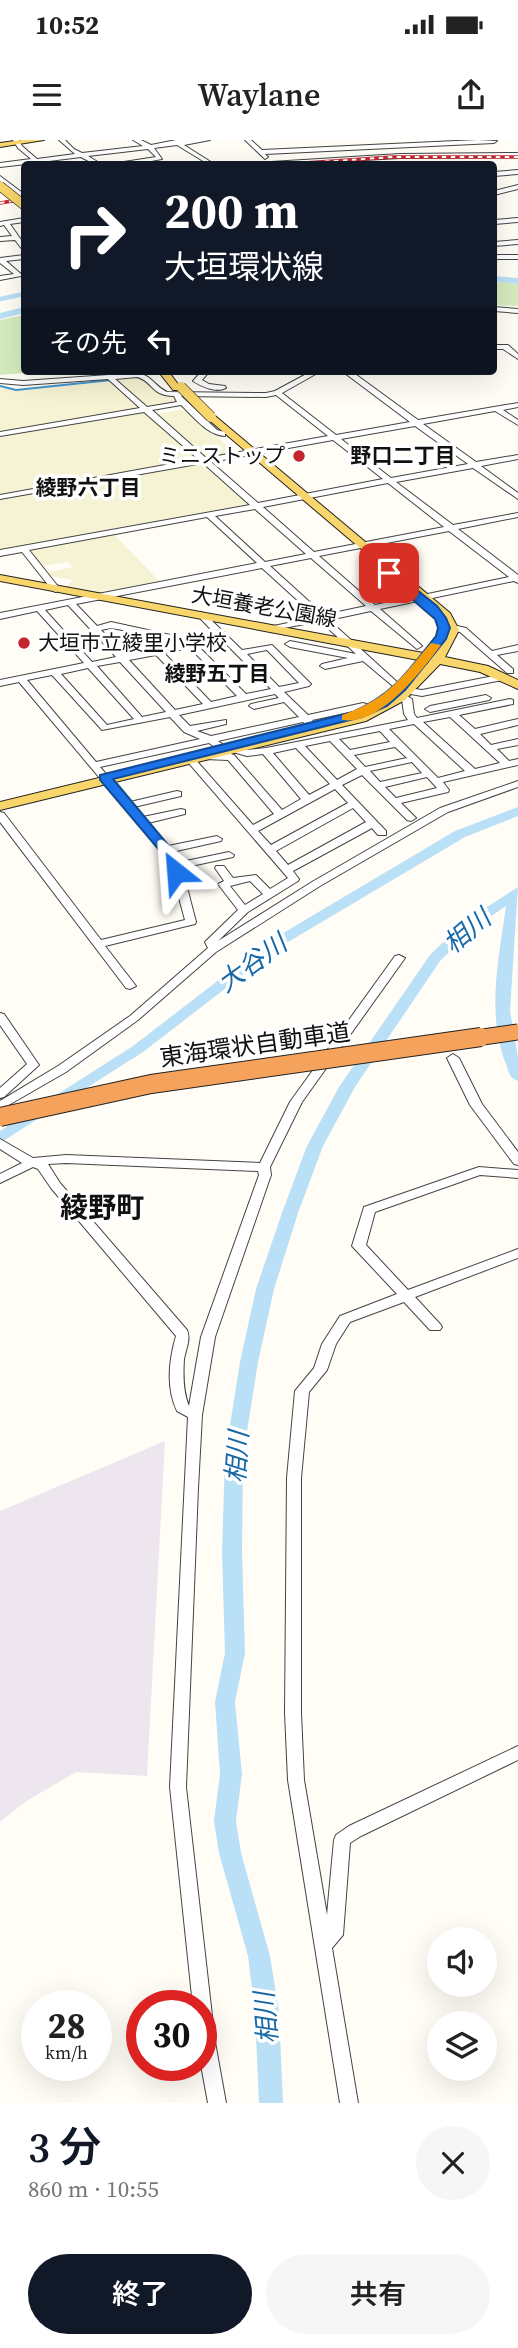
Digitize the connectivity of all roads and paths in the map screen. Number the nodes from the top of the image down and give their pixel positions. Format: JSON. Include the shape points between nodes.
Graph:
{"nodes":[{"id":1,"x":40,"y":140,"type":"edge"},
{"id":2,"x":62,"y":140,"type":"edge"},
{"id":3,"x":136,"y":140,"type":"edge"},
{"id":4,"x":207,"y":140,"type":"edge"},
{"id":5,"x":248,"y":140,"type":"edge"},
{"id":6,"x":356,"y":140,"type":"edge"},
{"id":7,"x":17,"y":141,"type":"edge"},
{"id":8,"x":494,"y":141,"type":"edge"},
{"id":9,"x":176,"y":142,"type":"edge"},
{"id":10,"x":0,"y":145,"type":"edge"},
{"id":11,"x":150,"y":147,"type":"junction"},
{"id":12,"x":360,"y":148,"type":"junction"},
{"id":13,"x":292,"y":150,"type":"junction"},
{"id":14,"x":261,"y":152,"type":"junction"},
{"id":15,"x":81,"y":154,"type":"junction"},
{"id":16,"x":505,"y":155,"type":"junction"},
{"id":17,"x":366,"y":157,"type":"junction"},
{"id":18,"x":518,"y":157,"type":"edge"},
{"id":19,"x":35,"y":161,"type":"joint"},
{"id":20,"x":93,"y":161,"type":"edge"},
{"id":21,"x":143,"y":161,"type":"edge"},
{"id":22,"x":206,"y":161,"type":"edge"},
{"id":23,"x":268,"y":161,"type":"edge"},
{"id":24,"x":298,"y":161,"type":"edge"},
{"id":25,"x":312,"y":161,"type":"edge"},
{"id":26,"x":372,"y":161,"type":"edge"},
{"id":27,"x":497,"y":162,"type":"edge"},
{"id":28,"x":21,"y":163,"type":"edge"},
{"id":29,"x":0,"y":165,"type":"edge"},
{"id":30,"x":518,"y":172,"type":"edge"},
{"id":31,"x":497,"y":174,"type":"edge"},
{"id":32,"x":0,"y":183,"type":"edge"},
{"id":33,"x":21,"y":184,"type":"edge"},
{"id":34,"x":10,"y":186,"type":"junction"},
{"id":35,"x":518,"y":187,"type":"edge"},
{"id":36,"x":497,"y":192,"type":"edge"},
{"id":37,"x":21,"y":195,"type":"edge"},
{"id":38,"x":21,"y":198,"type":"edge"},
{"id":39,"x":21,"y":201,"type":"edge"},
{"id":40,"x":21,"y":220,"type":"edge"},
{"id":41,"x":518,"y":220,"type":"edge"},
{"id":42,"x":497,"y":222,"type":"edge"},
{"id":43,"x":3,"y":223,"type":"edge"},
{"id":44,"x":15,"y":238,"type":"junction"},
{"id":45,"x":0,"y":239,"type":"edge"},
{"id":46,"x":518,"y":242,"type":"edge"},
{"id":47,"x":497,"y":244,"type":"edge"},
{"id":48,"x":21,"y":245,"type":"edge"},
{"id":49,"x":21,"y":257,"type":"edge"},
{"id":50,"x":497,"y":257,"type":"edge"},
{"id":51,"x":518,"y":257,"type":"edge"},
{"id":52,"x":1,"y":260,"type":"edge"},
{"id":53,"x":4,"y":269,"type":"edge"},
{"id":54,"x":21,"y":274,"type":"edge"},
{"id":55,"x":497,"y":307,"type":"edge"},
{"id":56,"x":518,"y":309,"type":"edge"},
{"id":57,"x":518,"y":344,"type":"edge"},
{"id":58,"x":503,"y":346,"type":"junction"},
{"id":59,"x":497,"y":347,"type":"edge"},
{"id":60,"x":518,"y":357,"type":"edge"},
{"id":61,"x":166,"y":375,"type":"edge"},
{"id":62,"x":171,"y":375,"type":"edge"},
{"id":63,"x":201,"y":375,"type":"edge"},
{"id":64,"x":309,"y":375,"type":"edge"},
{"id":65,"x":351,"y":375,"type":"edge"},
{"id":66,"x":111,"y":379,"type":"junction"},
{"id":67,"x":0,"y":382,"type":"edge"},
{"id":68,"x":177,"y":390,"type":"junction"},
{"id":69,"x":279,"y":391,"type":"junction"},
{"id":70,"x":182,"y":403,"type":"junction"},
{"id":71,"x":518,"y":405,"type":"edge"},
{"id":72,"x":497,"y":409,"type":"junction"},
{"id":73,"x":146,"y":410,"type":"junction"},
{"id":74,"x":208,"y":417,"type":"junction"},
{"id":75,"x":518,"y":423,"type":"edge"},
{"id":76,"x":417,"y":424,"type":"junction"},
{"id":77,"x":222,"y":433,"type":"junction"},
{"id":78,"x":0,"y":434,"type":"edge"},
{"id":79,"x":336,"y":438,"type":"junction"},
{"id":80,"x":251,"y":453,"type":"junction"},
{"id":81,"x":518,"y":457,"type":"edge"},
{"id":82,"x":206,"y":461,"type":"junction"},
{"id":83,"x":474,"y":465,"type":"junction"},
{"id":84,"x":391,"y":481,"type":"junction"},
{"id":85,"x":0,"y":497,"type":"edge"},
{"id":86,"x":302,"y":497,"type":"junction"},
{"id":87,"x":518,"y":497,"type":"edge"},
{"id":88,"x":256,"y":506,"type":"junction"},
{"id":89,"x":208,"y":514,"type":"junction"},
{"id":90,"x":518,"y":515,"type":"edge"},
{"id":91,"x":451,"y":528,"type":"junction"},
{"id":92,"x":360,"y":545,"type":"junction"},
{"id":93,"x":24,"y":549,"type":"junction"},
{"id":94,"x":0,"y":554,"type":"edge"},
{"id":95,"x":313,"y":555,"type":"junction"},
{"id":96,"x":262,"y":564,"type":"junction"},
{"id":97,"x":0,"y":578,"type":"edge"},
{"id":98,"x":517,"y":579,"type":"edge"},
{"id":99,"x":56,"y":589,"type":"junction"},
{"id":100,"x":99,"y":596,"type":"junction"},
{"id":101,"x":76,"y":598,"type":"junction"},
{"id":102,"x":422,"y":598,"type":"junction"},
{"id":103,"x":373,"y":607,"type":"junction"},
{"id":104,"x":40,"y":608,"type":"junction"},
{"id":105,"x":0,"y":616,"type":"edge"},
{"id":106,"x":202,"y":616,"type":"junction"},
{"id":107,"x":322,"y":617,"type":"junction"},
{"id":108,"x":453,"y":628,"type":"junction"},
{"id":109,"x":95,"y":629,"type":"junction"},
{"id":110,"x":272,"y":629,"type":"junction"},
{"id":111,"x":138,"y":631,"type":"junction"},
{"id":112,"x":225,"y":638,"type":"junction"},
{"id":113,"x":203,"y":643,"type":"junction"},
{"id":114,"x":349,"y":643,"type":"junction"},
{"id":115,"x":290,"y":644,"type":"dead end"},
{"id":116,"x":192,"y":645,"type":"junction"},
{"id":117,"x":417,"y":646,"type":"dead end"},
{"id":118,"x":518,"y":648,"type":"edge"},
{"id":119,"x":158,"y":652,"type":"junction"},
{"id":120,"x":240,"y":653,"type":"junction"},
{"id":121,"x":490,"y":654,"type":"junction"},
{"id":122,"x":363,"y":657,"type":"junction"},
{"id":123,"x":431,"y":658,"type":"junction"},
{"id":124,"x":123,"y":659,"type":"junction"},
{"id":125,"x":91,"y":666,"type":"junction"},
{"id":126,"x":325,"y":666,"type":"dead end"},
{"id":127,"x":55,"y":673,"type":"junction"},
{"id":128,"x":507,"y":673,"type":"edge"},
{"id":129,"x":21,"y":679,"type":"junction"},
{"id":130,"x":0,"y":683,"type":"edge"},
{"id":131,"x":394,"y":684,"type":"dead end"},
{"id":132,"x":278,"y":690,"type":"junction"},
{"id":133,"x":407,"y":695,"type":"junction"},
{"id":134,"x":515,"y":695,"type":"edge"},
{"id":135,"x":244,"y":698,"type":"junction"},
{"id":136,"x":286,"y":699,"type":"junction"},
{"id":137,"x":209,"y":705,"type":"junction"},
{"id":138,"x":254,"y":706,"type":"dead end"},
{"id":139,"x":430,"y":709,"type":"dead end"},
{"id":140,"x":173,"y":713,"type":"junction"},
{"id":141,"x":452,"y":714,"type":"junction"},
{"id":142,"x":141,"y":720,"type":"junction"},
{"id":143,"x":306,"y":720,"type":"junction"},
{"id":144,"x":415,"y":721,"type":"junction"},
{"id":145,"x":223,"y":722,"type":"dead end"},
{"id":146,"x":518,"y":722,"type":"edge"},
{"id":147,"x":251,"y":725,"type":"dead end"},
{"id":148,"x":383,"y":728,"type":"junction"},
{"id":149,"x":187,"y":730,"type":"junction"},
{"id":150,"x":472,"y":733,"type":"junction"},
{"id":151,"x":332,"y":738,"type":"junction"},
{"id":152,"x":211,"y":740,"type":"junction"},
{"id":153,"x":518,"y":742,"type":"edge"},
{"id":154,"x":398,"y":743,"type":"junction"},
{"id":155,"x":299,"y":744,"type":"junction"},
{"id":156,"x":490,"y":748,"type":"junction"},
{"id":157,"x":229,"y":750,"type":"junction"},
{"id":158,"x":266,"y":751,"type":"junction"},
{"id":159,"x":347,"y":754,"type":"junction"},
{"id":160,"x":208,"y":757,"type":"junction"},
{"id":161,"x":414,"y":759,"type":"junction"},
{"id":162,"x":192,"y":761,"type":"junction"},
{"id":163,"x":513,"y":764,"type":"edge"},
{"id":164,"x":94,"y":765,"type":"junction"},
{"id":165,"x":363,"y":770,"type":"junction"},
{"id":166,"x":473,"y":773,"type":"junction"},
{"id":167,"x":433,"y":778,"type":"junction"},
{"id":168,"x":106,"y":779,"type":"junction"},
{"id":169,"x":336,"y":784,"type":"junction"},
{"id":170,"x":518,"y":784,"type":"edge"},
{"id":171,"x":379,"y":785,"type":"junction"},
{"id":172,"x":177,"y":794,"type":"dead end"},
{"id":173,"x":307,"y":800,"type":"junction"},
{"id":174,"x":395,"y":802,"type":"junction"},
{"id":175,"x":355,"y":803,"type":"junction"},
{"id":176,"x":0,"y":804,"type":"edge"},
{"id":177,"x":128,"y":805,"type":"junction"},
{"id":178,"x":181,"y":812,"type":"dead end"},
{"id":179,"x":280,"y":814,"type":"junction"},
{"id":180,"x":0,"y":815,"type":"edge"},
{"id":181,"x":411,"y":818,"type":"dead end"},
{"id":182,"x":142,"y":821,"type":"junction"},
{"id":183,"x":373,"y":824,"type":"junction"},
{"id":184,"x":252,"y":830,"type":"junction"},
{"id":185,"x":382,"y":833,"type":"dead end"},
{"id":186,"x":217,"y":839,"type":"dead end"},
{"id":187,"x":166,"y":850,"type":"junction"},
{"id":188,"x":270,"y":850,"type":"junction"},
{"id":189,"x":229,"y":855,"type":"dead end"},
{"id":190,"x":177,"y":866,"type":"junction"},
{"id":191,"x":220,"y":868,"type":"dead end"},
{"id":192,"x":287,"y":870,"type":"junction"},
{"id":193,"x":230,"y":882,"type":"junction"},
{"id":194,"x":270,"y":894,"type":"junction"},
{"id":195,"x":244,"y":910,"type":"junction"},
{"id":196,"x":99,"y":944,"type":"junction"},
{"id":197,"x":212,"y":950,"type":"junction"},
{"id":198,"x":399,"y":958,"type":"dead end"},
{"id":199,"x":130,"y":986,"type":"dead end"},
{"id":200,"x":0,"y":1016,"type":"edge"},
{"id":201,"x":518,"y":1032,"type":"edge"},
{"id":202,"x":453,"y":1058,"type":"dead end"},
{"id":203,"x":0,"y":1094,"type":"edge"},
{"id":204,"x":0,"y":1106,"type":"edge"},
{"id":205,"x":0,"y":1117,"type":"edge"},
{"id":206,"x":0,"y":1143,"type":"edge"},
{"id":207,"x":29,"y":1160,"type":"junction"},
{"id":208,"x":518,"y":1161,"type":"edge"},
{"id":209,"x":264,"y":1167,"type":"junction"},
{"id":210,"x":518,"y":1174,"type":"edge"},
{"id":211,"x":0,"y":1179,"type":"edge"},
{"id":212,"x":518,"y":1254,"type":"edge"},
{"id":213,"x":405,"y":1296,"type":"junction"},
{"id":214,"x":435,"y":1327,"type":"dead end"},
{"id":215,"x":195,"y":1415,"type":"junction"},
{"id":216,"x":518,"y":1753,"type":"edge"},
{"id":217,"x":323,"y":1945,"type":"junction"},
{"id":218,"x":217,"y":2103,"type":"edge"},
{"id":219,"x":349,"y":2103,"type":"edge"}],
"edges":[{"from":1,"to":7,"type":"main road"},
{"from":2,"to":15,"type":"street"},
{"from":3,"to":11,"type":"street"},
{"from":4,"to":9,"type":"street"},
{"from":5,"to":14,"type":"street"},
{"from":6,"to":12,"type":"street"},
{"from":7,"to":10,"type":"main road"},
{"from":7,"to":19,"type":"street"},
{"from":8,"to":12,"type":"street"},
{"from":8,"to":16,"type":"street"},
{"from":9,"to":11,"type":"street"},
{"from":9,"to":22,"type":"street"},
{"from":11,"to":15,"type":"street"},
{"from":11,"to":21,"type":"street","via":[[160,158]]},
{"from":12,"to":13,"type":"street"},
{"from":12,"to":17,"type":"street"},
{"from":13,"to":14,"type":"street"},
{"from":13,"to":24,"type":"street"},
{"from":14,"to":23,"type":"street"},
{"from":15,"to":19,"type":"street"},
{"from":15,"to":20,"type":"street"},
{"from":16,"to":17,"type":"street"},
{"from":16,"to":18,"type":"street"},
{"from":17,"to":25,"type":"street"},
{"from":17,"to":26,"type":"street"},
{"from":18,"to":27,"type":"street"},
{"from":28,"to":29,"type":"street"},
{"from":30,"to":31,"type":"street"},
{"from":32,"to":34,"type":"street"},
{"from":32,"to":38,"type":"street","via":[[12,199]]},
{"from":32,"to":39,"type":"main road","bridge":true},
{"from":33,"to":34,"type":"street"},
{"from":34,"to":37,"type":"street"},
{"from":35,"to":36,"type":"street"},
{"from":40,"to":43,"type":"street"},
{"from":41,"to":42,"type":"street"},
{"from":43,"to":44,"type":"street"},
{"from":44,"to":45,"type":"street"},
{"from":44,"to":48,"type":"street"},
{"from":46,"to":47,"type":"street"},
{"from":49,"to":52,"type":"street"},
{"from":50,"to":51,"type":"street"},
{"from":52,"to":53,"type":"street"},
{"from":53,"to":54,"type":"street"},
{"from":55,"to":56,"type":"street"},
{"from":57,"to":58,"type":"street"},
{"from":58,"to":59,"type":"street"},
{"from":58,"to":60,"type":"street"},
{"from":61,"to":68,"type":"main road"},
{"from":62,"to":68,"type":"main road"},
{"from":63,"to":69,"type":"street","via":[[197,381],[207,386]]},
{"from":64,"to":69,"type":"street"},
{"from":65,"to":76,"type":"street"},
{"from":66,"to":67,"type":"street"},
{"from":66,"to":68,"type":"street","via":[[143,375],[160,392]]},
{"from":66,"to":73,"type":"street"},
{"from":68,"to":69,"type":"street","via":[[256,396]]},
{"from":68,"to":70,"type":"street"},
{"from":68,"to":74,"type":"main road","bridge":true},
{"from":69,"to":79,"type":"street"},
{"from":70,"to":73,"type":"street"},
{"from":70,"to":77,"type":"street","via":[[214,432]]},
{"from":71,"to":72,"type":"street"},
{"from":72,"to":75,"type":"street"},
{"from":72,"to":76,"type":"street"},
{"from":73,"to":78,"type":"street"},
{"from":73,"to":82,"type":"street"},
{"from":74,"to":77,"type":"main road"},
{"from":74,"to":80,"type":"main road"},
{"from":76,"to":79,"type":"street"},
{"from":76,"to":83,"type":"street"},
{"from":77,"to":80,"type":"main road"},
{"from":79,"to":80,"type":"street"},
{"from":79,"to":84,"type":"street"},
{"from":80,"to":82,"type":"street"},
{"from":80,"to":86,"type":"main road"},
{"from":81,"to":83,"type":"street"},
{"from":82,"to":85,"type":"street"},
{"from":82,"to":88,"type":"street"},
{"from":83,"to":84,"type":"street"},
{"from":83,"to":87,"type":"street"},
{"from":84,"to":86,"type":"street"},
{"from":84,"to":91,"type":"street"},
{"from":86,"to":88,"type":"street"},
{"from":86,"to":92,"type":"main road"},
{"from":88,"to":89,"type":"street"},
{"from":88,"to":95,"type":"street"},
{"from":89,"to":93,"type":"street"},
{"from":89,"to":96,"type":"street"},
{"from":90,"to":91,"type":"street"},
{"from":91,"to":92,"type":"street"},
{"from":91,"to":98,"type":"street"},
{"from":92,"to":95,"type":"street"},
{"from":92,"to":102,"type":"main road"},
{"from":93,"to":94,"type":"street"},
{"from":93,"to":99,"type":"street"},
{"from":95,"to":96,"type":"street"},
{"from":95,"to":103,"type":"street"},
{"from":96,"to":100,"type":"street"},
{"from":96,"to":107,"type":"street"},
{"from":97,"to":99,"type":"main road","name":"大垣養老公園線"},
{"from":98,"to":102,"type":"street"},
{"from":99,"to":101,"type":"main road","name":"大垣養老公園線"},
{"from":100,"to":101,"type":"main road","name":"大垣養老公園線"},
{"from":100,"to":106,"type":"main road","name":"大垣養老公園線"},
{"from":101,"to":104,"type":"street"},
{"from":101,"to":109,"type":"street"},
{"from":102,"to":103,"type":"street"},
{"from":102,"to":108,"type":"main road","via":[[448,617]]},
{"from":102,"to":123,"type":"main road","via":[[444,628]]},
{"from":103,"to":107,"type":"street"},
{"from":103,"to":117,"type":"street"},
{"from":104,"to":105,"type":"street"},
{"from":104,"to":125,"type":"street"},
{"from":106,"to":110,"type":"main road","name":"大垣養老公園線"},
{"from":106,"to":112,"type":"street"},
{"from":107,"to":110,"type":"street"},
{"from":107,"to":114,"type":"street"},
{"from":108,"to":121,"type":"street","via":[[463,630]]},
{"from":108,"to":123,"type":"main road","via":[[452,637]]},
{"from":109,"to":111,"type":"street","via":[[111,625]]},
{"from":109,"to":124,"type":"street"},
{"from":110,"to":114,"type":"main road","name":"大垣養老公園線"},
{"from":111,"to":113,"type":"street"},
{"from":111,"to":119,"type":"street"},
{"from":112,"to":113,"type":"street"},
{"from":112,"to":120,"type":"street"},
{"from":113,"to":116,"type":"street"},
{"from":114,"to":122,"type":"street"},
{"from":114,"to":123,"type":"main road","name":"大垣養老公園線"},
{"from":115,"to":122,"type":"street"},
{"from":116,"to":119,"type":"street"},
{"from":116,"to":135,"type":"street"},
{"from":118,"to":121,"type":"street"},
{"from":119,"to":124,"type":"street"},
{"from":119,"to":137,"type":"street"},
{"from":120,"to":132,"type":"street"},
{"from":120,"to":132,"type":"street","via":[[269,648],[306,684]]},
{"from":121,"to":128,"type":"street"},
{"from":122,"to":126,"type":"street"},
{"from":122,"to":131,"type":"street"},
{"from":123,"to":128,"type":"main road","name":"大垣養老公園線"},
{"from":123,"to":133,"type":"main road"},
{"from":123,"to":143,"type":"main road","via":[[374,708]]},
{"from":124,"to":125,"type":"street"},
{"from":124,"to":140,"type":"street"},
{"from":125,"to":127,"type":"street"},
{"from":125,"to":142,"type":"street"},
{"from":127,"to":129,"type":"street"},
{"from":127,"to":142,"type":"street","via":[[104,727]]},
{"from":128,"to":133,"type":"street"},
{"from":128,"to":134,"type":"main road","name":"大垣養老公園線"},
{"from":129,"to":130,"type":"street"},
{"from":129,"to":164,"type":"street"},
{"from":132,"to":135,"type":"street"},
{"from":132,"to":136,"type":"street"},
{"from":133,"to":144,"type":"street"},
{"from":133,"to":157,"type":"main road","via":[[362,718]]},
{"from":134,"to":139,"type":"street"},
{"from":134,"to":141,"type":"street"},
{"from":135,"to":137,"type":"street"},
{"from":136,"to":138,"type":"street"},
{"from":136,"to":143,"type":"street"},
{"from":137,"to":140,"type":"street"},
{"from":140,"to":142,"type":"street"},
{"from":140,"to":149,"type":"street"},
{"from":141,"to":144,"type":"street"},
{"from":141,"to":150,"type":"street"},
{"from":143,"to":147,"type":"street"},
{"from":143,"to":152,"type":"street"},
{"from":143,"to":157,"type":"main road"},
{"from":144,"to":148,"type":"street"},
{"from":144,"to":166,"type":"street"},
{"from":145,"to":149,"type":"street"},
{"from":146,"to":150,"type":"street"},
{"from":148,"to":151,"type":"street"},
{"from":148,"to":154,"type":"street"},
{"from":149,"to":152,"type":"street"},
{"from":150,"to":156,"type":"street"},
{"from":151,"to":155,"type":"street"},
{"from":151,"to":159,"type":"street"},
{"from":152,"to":157,"type":"street"},
{"from":152,"to":164,"type":"street"},
{"from":153,"to":156,"type":"street"},
{"from":154,"to":159,"type":"street"},
{"from":154,"to":161,"type":"street"},
{"from":155,"to":158,"type":"street"},
{"from":155,"to":169,"type":"street"},
{"from":156,"to":163,"type":"street"},
{"from":157,"to":158,"type":"street"},
{"from":157,"to":160,"type":"main road"},
{"from":157,"to":168,"type":"main road"},
{"from":158,"to":173,"type":"street"},
{"from":159,"to":165,"type":"street"},
{"from":160,"to":162,"type":"main road"},
{"from":160,"to":179,"type":"street","via":[[231,757]]},
{"from":161,"to":165,"type":"street"},
{"from":161,"to":167,"type":"street"},
{"from":162,"to":168,"type":"main road"},
{"from":162,"to":184,"type":"street"},
{"from":163,"to":166,"type":"street"},
{"from":164,"to":168,"type":"street"},
{"from":165,"to":169,"type":"street"},
{"from":165,"to":171,"type":"street"},
{"from":166,"to":167,"type":"street"},
{"from":167,"to":171,"type":"street"},
{"from":167,"to":174,"type":"street","via":[[444,790]]},
{"from":168,"to":176,"type":"main road"},
{"from":168,"to":177,"type":"street"},
{"from":169,"to":173,"type":"street"},
{"from":169,"to":175,"type":"street"},
{"from":170,"to":197,"type":"street","via":[[444,810]]},
{"from":171,"to":174,"type":"street"},
{"from":172,"to":177,"type":"street"},
{"from":173,"to":179,"type":"street"},
{"from":174,"to":181,"type":"street"},
{"from":175,"to":183,"type":"street"},
{"from":175,"to":188,"type":"street"},
{"from":177,"to":182,"type":"street"},
{"from":178,"to":182,"type":"street"},
{"from":179,"to":184,"type":"street"},
{"from":180,"to":196,"type":"street"},
{"from":182,"to":187,"type":"street"},
{"from":183,"to":185,"type":"street"},
{"from":183,"to":192,"type":"street"},
{"from":184,"to":188,"type":"street"},
{"from":186,"to":187,"type":"street"},
{"from":187,"to":190,"type":"street"},
{"from":188,"to":192,"type":"street"},
{"from":189,"to":190,"type":"street"},
{"from":190,"to":196,"type":"street","via":[[191,922]]},
{"from":191,"to":193,"type":"street"},
{"from":192,"to":194,"type":"street","via":[[293,882]]},
{"from":193,"to":194,"type":"street","via":[[252,877]]},
{"from":193,"to":195,"type":"street","via":[[223,884]]},
{"from":194,"to":195,"type":"street"},
{"from":195,"to":197,"type":"street","via":[[211,942]]},
{"from":196,"to":199,"type":"street"},
{"from":197,"to":204,"type":"street","via":[[134,1018]]},
{"from":198,"to":209,"type":"street","via":[[296,1102]]},
{"from":200,"to":203,"type":"street","via":[[33,1065]]},
{"from":201,"to":205,"type":"highway","name":"東海環状自動車道","bridge":true,"via":[[151,1084]]},
{"from":202,"to":208,"type":"street","via":[[476,1105]]},
{"from":206,"to":207,"type":"street"},
{"from":207,"to":209,"type":"street"},
{"from":207,"to":211,"type":"street"},
{"from":207,"to":215,"type":"street","via":[[43,1166],[180,1330],[178,1399],[182,1408]]},
{"from":209,"to":215,"type":"street","via":[[208,1337]]},
{"from":210,"to":213,"type":"street","via":[[479,1171],[369,1210],[359,1245]]},
{"from":212,"to":213,"type":"street"},
{"from":213,"to":214,"type":"street"},
{"from":213,"to":217,"type":"street","via":[[345,1319],[320,1370],[302,1391],[293,1492],[293,1748]]},
{"from":215,"to":218,"type":"street","via":[[178,1787]]},
{"from":216,"to":217,"type":"street","via":[[342,1840],[334,1935]]},
{"from":217,"to":219,"type":"street"}]}
